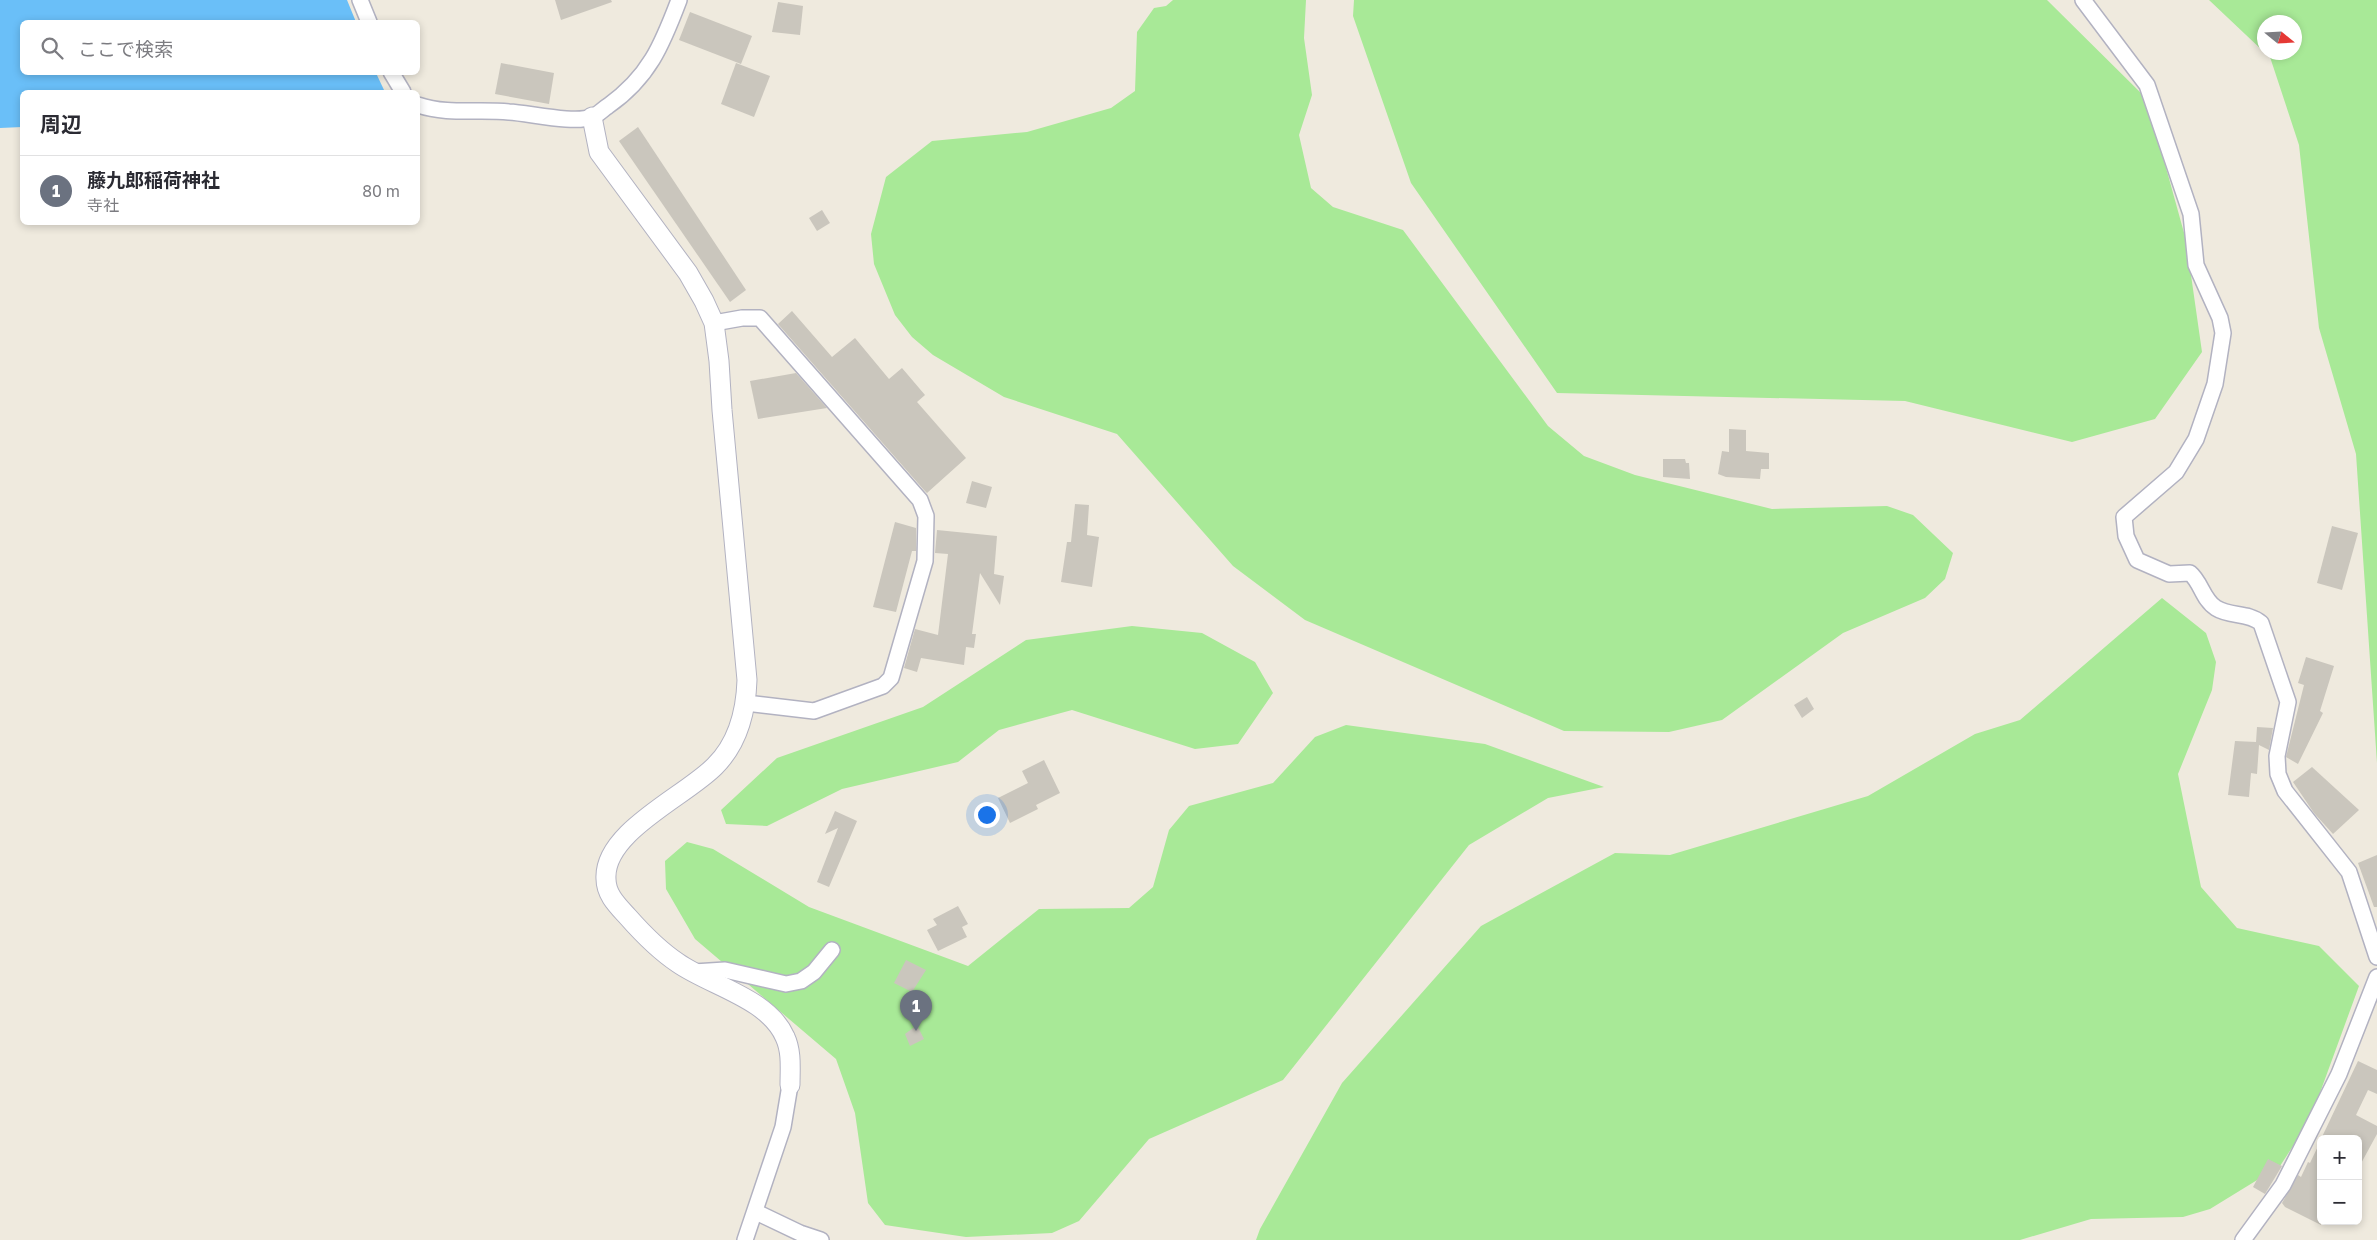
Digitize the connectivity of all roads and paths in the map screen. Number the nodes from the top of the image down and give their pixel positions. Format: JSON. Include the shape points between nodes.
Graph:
{"nodes":[{"id":1,"x":360,"y":0,"type":"edge"},
{"id":2,"x":679,"y":0,"type":"edge"},
{"id":3,"x":2083,"y":0,"type":"edge"},
{"id":4,"x":368,"y":20,"type":"edge"},
{"id":5,"x":392,"y":75,"type":"edge"},
{"id":6,"x":403,"y":90,"type":"edge"},
{"id":7,"x":420,"y":107,"type":"edge"},
{"id":8,"x":592,"y":117,"type":"junction"},
{"id":9,"x":714,"y":324,"type":"junction"},
{"id":10,"x":746,"y":703,"type":"junction"},
{"id":11,"x":832,"y":950,"type":"dead end"},
{"id":12,"x":2377,"y":957,"type":"edge"},
{"id":13,"x":694,"y":972,"type":"junction"},
{"id":14,"x":2377,"y":977,"type":"edge"},
{"id":15,"x":790,"y":1085,"type":"joint"},
{"id":16,"x":756,"y":1212,"type":"junction"},
{"id":17,"x":745,"y":1240,"type":"edge"},
{"id":18,"x":821,"y":1240,"type":"edge"},
{"id":19,"x":2243,"y":1240,"type":"edge"}],
"edges":[{"from":1,"to":4,"type":"street"},
{"from":2,"to":8,"type":"street","via":[[661,48],[629,91]]},
{"from":3,"to":12,"type":"street","via":[[2147,85],[2191,214],[2196,265],[2220,318],[2223,333],[2215,384],[2196,439],[2176,472],[2124,517],[2126,536],[2137,560],[2169,574],[2190,573],[2214,607],[2255,618],[2261,623],[2288,702],[2277,756],[2278,774],[2285,791],[2349,872]]},
{"from":5,"to":6,"type":"street"},
{"from":7,"to":8,"type":"street","via":[[455,113],[507,111],[567,118]]},
{"from":8,"to":9,"type":"street","via":[[599,152],[688,273]]},
{"from":9,"to":10,"type":"street","via":[[747,680]]},
{"from":9,"to":10,"type":"street","via":[[760,318],[920,500],[926,516],[925,561],[891,678],[883,686],[814,711]]},
{"from":10,"to":13,"type":"street","via":[[739,728],[716,765],[640,822],[623,839],[609,862],[606,879],[610,896],[636,926],[678,964]]},
{"from":11,"to":13,"type":"street","via":[[801,982],[786,984],[725,970]]},
{"from":13,"to":15,"type":"street","via":[[749,1001],[773,1019],[786,1037],[791,1060]]},
{"from":14,"to":19,"type":"street","via":[[2338,1074],[2283,1185]]},
{"from":15,"to":16,"type":"street","via":[[783,1127]]},
{"from":16,"to":17,"type":"street"},
{"from":16,"to":18,"type":"street"}]}
